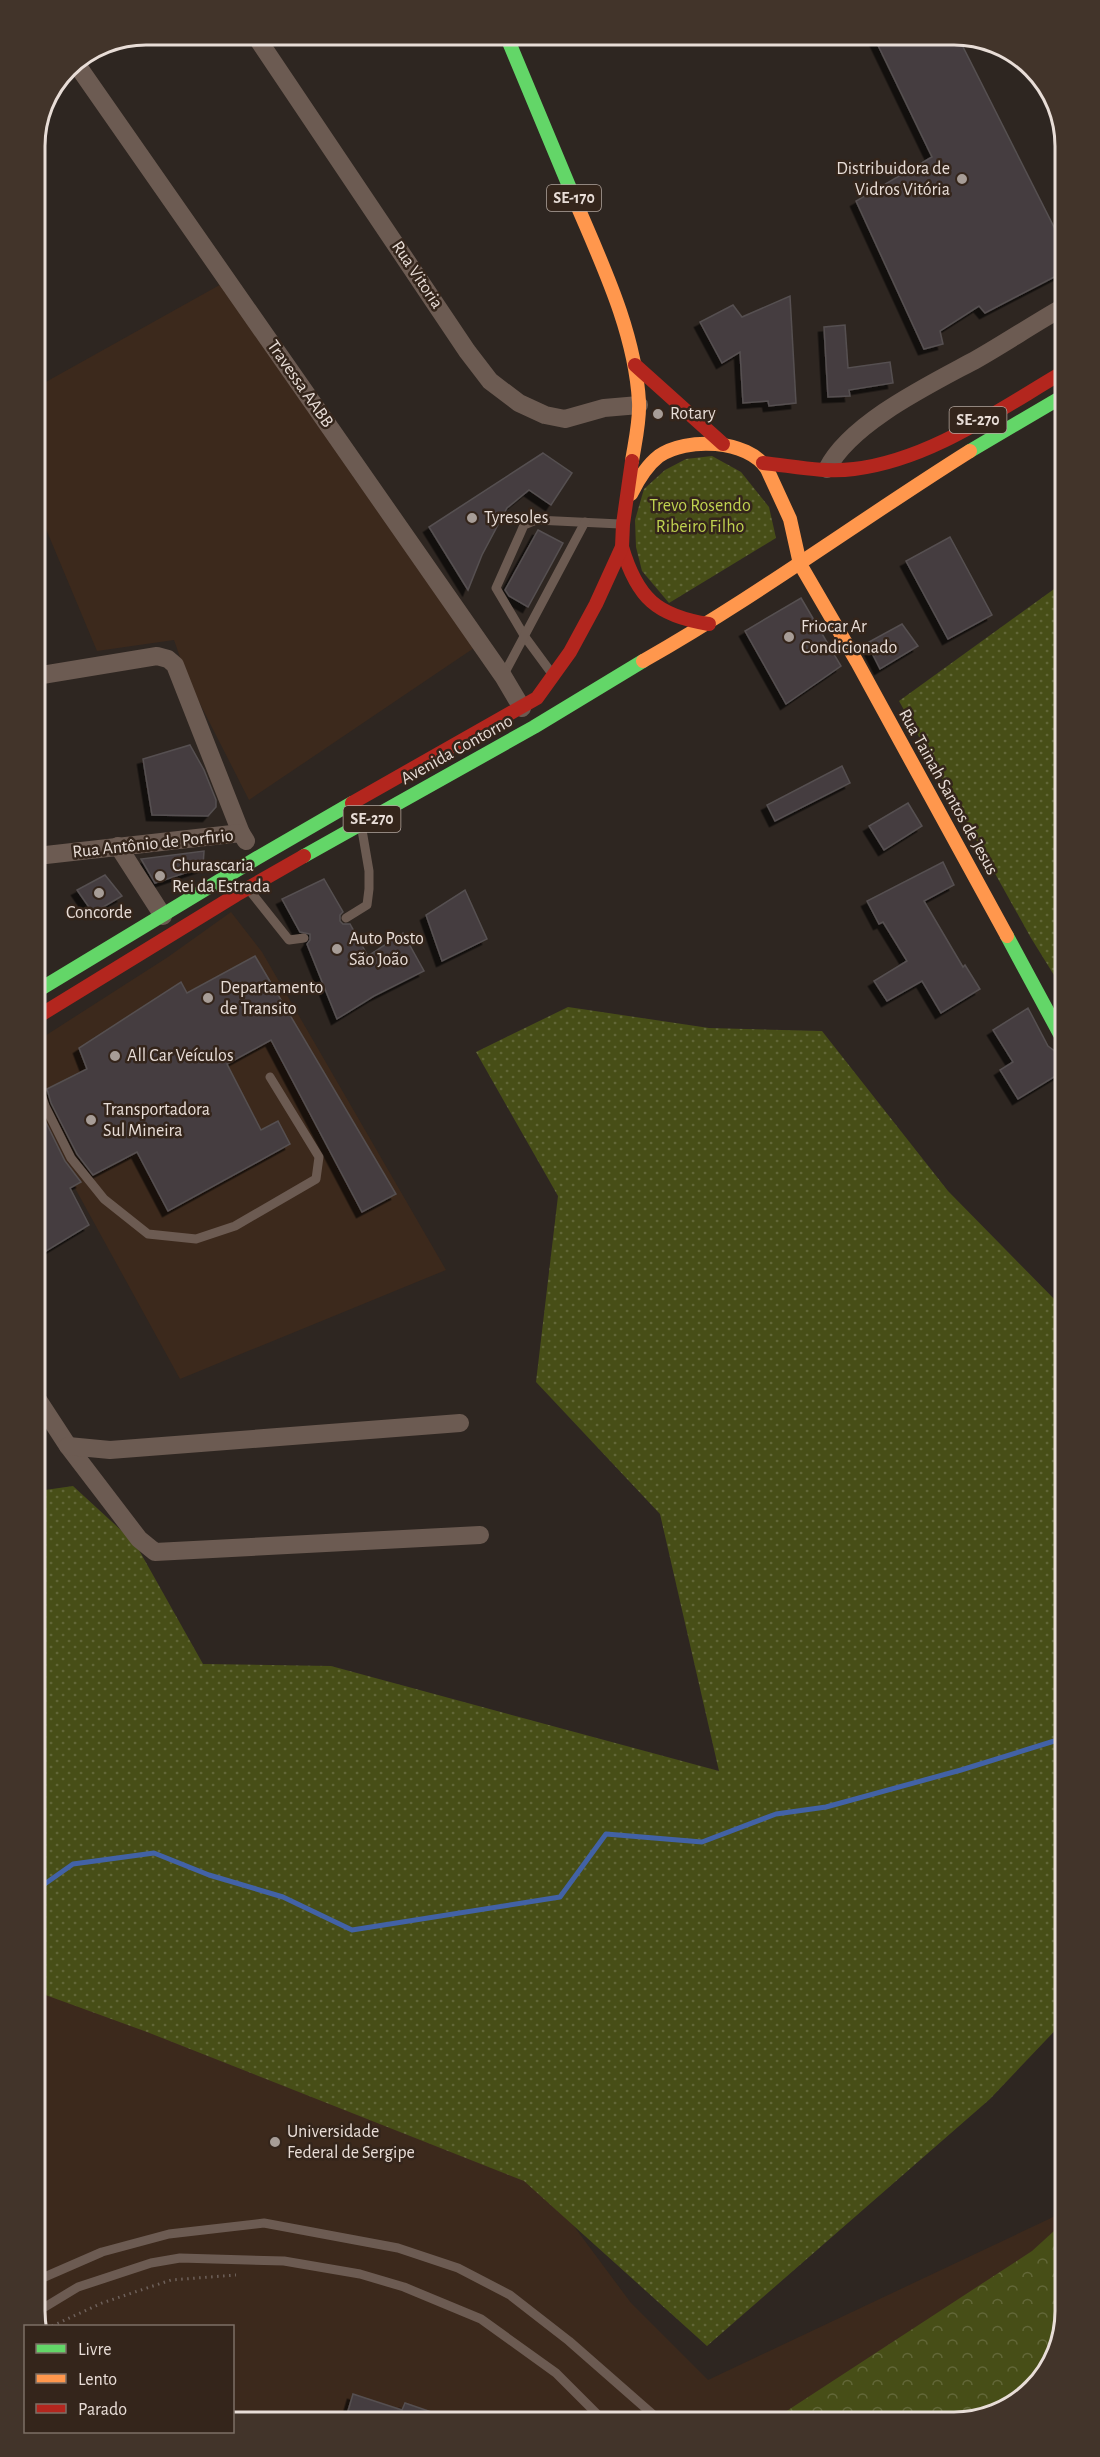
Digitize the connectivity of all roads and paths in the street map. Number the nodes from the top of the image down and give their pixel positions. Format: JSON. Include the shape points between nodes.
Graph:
{"nodes":[{"id":1,"x":262,"y":45,"type":"edge"},
{"id":2,"x":510,"y":45,"type":"edge"},
{"id":3,"x":80,"y":69,"type":"edge"},
{"id":4,"x":1055,"y":312,"type":"edge"},
{"id":5,"x":635,"y":365,"type":"junction"},
{"id":6,"x":1055,"y":377,"type":"edge"},
{"id":7,"x":1055,"y":401,"type":"edge"},
{"id":8,"x":639,"y":405,"type":"junction"},
{"id":9,"x":723,"y":444,"type":"junction"},
{"id":10,"x":763,"y":462,"type":"junction"},
{"id":11,"x":827,"y":469,"type":"junction"},
{"id":12,"x":628,"y":499,"type":"junction"},
{"id":13,"x":585,"y":522,"type":"junction"},
{"id":14,"x":623,"y":524,"type":"junction"},
{"id":15,"x":622,"y":547,"type":"junction"},
{"id":16,"x":800,"y":564,"type":"junction"},
{"id":17,"x":709,"y":624,"type":"junction"},
{"id":18,"x":525,"y":637,"type":"junction"},
{"id":19,"x":45,"y":675,"type":"edge"},
{"id":20,"x":503,"y":676,"type":"junction"},
{"id":21,"x":553,"y":676,"type":"junction"},
{"id":22,"x":529,"y":703,"type":"junction"},
{"id":23,"x":361,"y":825,"type":"junction"},
{"id":24,"x":241,"y":833,"type":"junction"},
{"id":25,"x":118,"y":846,"type":"junction"},
{"id":26,"x":45,"y":855,"type":"edge"},
{"id":27,"x":257,"y":858,"type":"junction"},
{"id":28,"x":248,"y":889,"type":"junction"},
{"id":29,"x":163,"y":916,"type":"junction"},
{"id":30,"x":346,"y":918,"type":"dead end"},
{"id":31,"x":304,"y":939,"type":"dead end"},
{"id":32,"x":45,"y":986,"type":"edge"},
{"id":33,"x":45,"y":1012,"type":"edge"},
{"id":34,"x":1055,"y":1025,"type":"edge"},
{"id":35,"x":270,"y":1077,"type":"dead end"},
{"id":36,"x":45,"y":1107,"type":"edge"},
{"id":37,"x":45,"y":1411,"type":"edge"},
{"id":38,"x":460,"y":1423,"type":"dead end"},
{"id":39,"x":68,"y":1446,"type":"junction"},
{"id":40,"x":480,"y":1535,"type":"dead end"},
{"id":41,"x":246,"y":2274,"type":"dead end"},
{"id":42,"x":45,"y":2277,"type":"edge"},
{"id":43,"x":45,"y":2307,"type":"edge"},
{"id":44,"x":54,"y":2325,"type":"edge"},
{"id":45,"x":595,"y":2412,"type":"edge"},
{"id":46,"x":650,"y":2412,"type":"edge"}],
"edges":[{"from":1,"to":8,"type":"street","name":"Rua Vitoria","via":[[490,381],[519,403],[565,419],[604,408]]},
{"from":2,"to":5,"type":"main road","number":"SE-170","via":[[607,276]]},
{"from":3,"to":20,"type":"street","name":"Travessa AABB"},
{"from":4,"to":11,"type":"street","via":[[927,385],[864,427],[844,444]]},
{"from":5,"to":8,"type":"main road"},
{"from":5,"to":9,"type":"main road"},
{"from":6,"to":11,"type":"main road","number":"SE-270","via":[[948,437],[894,460],[855,469]]},
{"from":7,"to":16,"type":"main road","number":"SE-270","via":[[911,488]]},
{"from":8,"to":12,"type":"main road"},
{"from":9,"to":10,"type":"main road","number":"SE-270"},
{"from":9,"to":12,"type":"main road","number":"SE-270","via":[[681,446],[662,454],[650,464]]},
{"from":10,"to":11,"type":"main road","number":"SE-270"},
{"from":10,"to":16,"type":"main road","via":[[793,524]]},
{"from":12,"to":14,"type":"main road","number":"SE-270"},
{"from":13,"to":14,"type":"lane"},
{"from":13,"to":18,"type":"lane"},
{"from":13,"to":18,"type":"lane","via":[[536,520],[524,525],[496,588]]},
{"from":14,"to":15,"type":"main road","number":"SE-270"},
{"from":15,"to":17,"type":"main road","via":[[637,585],[660,610]]},
{"from":15,"to":21,"type":"main road","number":"SE-270","via":[[575,643]]},
{"from":16,"to":17,"type":"main road","number":"SE-270"},
{"from":16,"to":34,"type":"main road","name":"Rua Tainah Santos de Jesus"},
{"from":17,"to":23,"type":"main road","name":"Avenida Contorno","number":"SE-270"},
{"from":18,"to":20,"type":"lane"},
{"from":18,"to":21,"type":"lane"},
{"from":19,"to":24,"type":"street","via":[[157,656],[168,659],[175,665]]},
{"from":20,"to":22,"type":"street","name":"Travessa AABB"},
{"from":21,"to":22,"type":"main road","number":"SE-270"},
{"from":22,"to":27,"type":"main road","name":"Avenida Contorno","number":"SE-270"},
{"from":23,"to":28,"type":"main road","name":"Avenida Contorno","number":"SE-270"},
{"from":23,"to":30,"type":"lane","via":[[369,889],[367,905]]},
{"from":24,"to":25,"type":"street","name":"Rua Antônio de Porfirio"},
{"from":24,"to":27,"type":"street","name":"Rua Antônio de Porfirio"},
{"from":25,"to":26,"type":"street","name":"Rua Antônio de Porfirio"},
{"from":25,"to":29,"type":"street"},
{"from":27,"to":29,"type":"main road","name":"Avenida Contorno","number":"SE-270"},
{"from":28,"to":31,"type":"lane","via":[[289,940]]},
{"from":28,"to":33,"type":"main road","name":"Avenida Contorno","number":"SE-270"},
{"from":29,"to":32,"type":"main road","name":"Avenida Contorno","number":"SE-270"},
{"from":35,"to":36,"type":"lane","via":[[319,1157],[316,1179],[235,1226],[196,1239],[148,1234],[104,1199],[71,1158]]},
{"from":37,"to":39,"type":"street"},
{"from":38,"to":39,"type":"street","via":[[110,1450]]},
{"from":39,"to":40,"type":"street","via":[[139,1539],[155,1552]]},
{"from":41,"to":44,"type":"path","via":[[171,2280],[102,2302]]},
{"from":42,"to":46,"type":"lane","via":[[102,2252],[169,2234],[264,2223],[398,2248],[458,2268],[510,2295]]},
{"from":43,"to":45,"type":"lane","via":[[78,2287],[151,2263],[180,2258],[284,2261],[360,2274],[404,2286],[482,2319],[556,2373]]}]}
